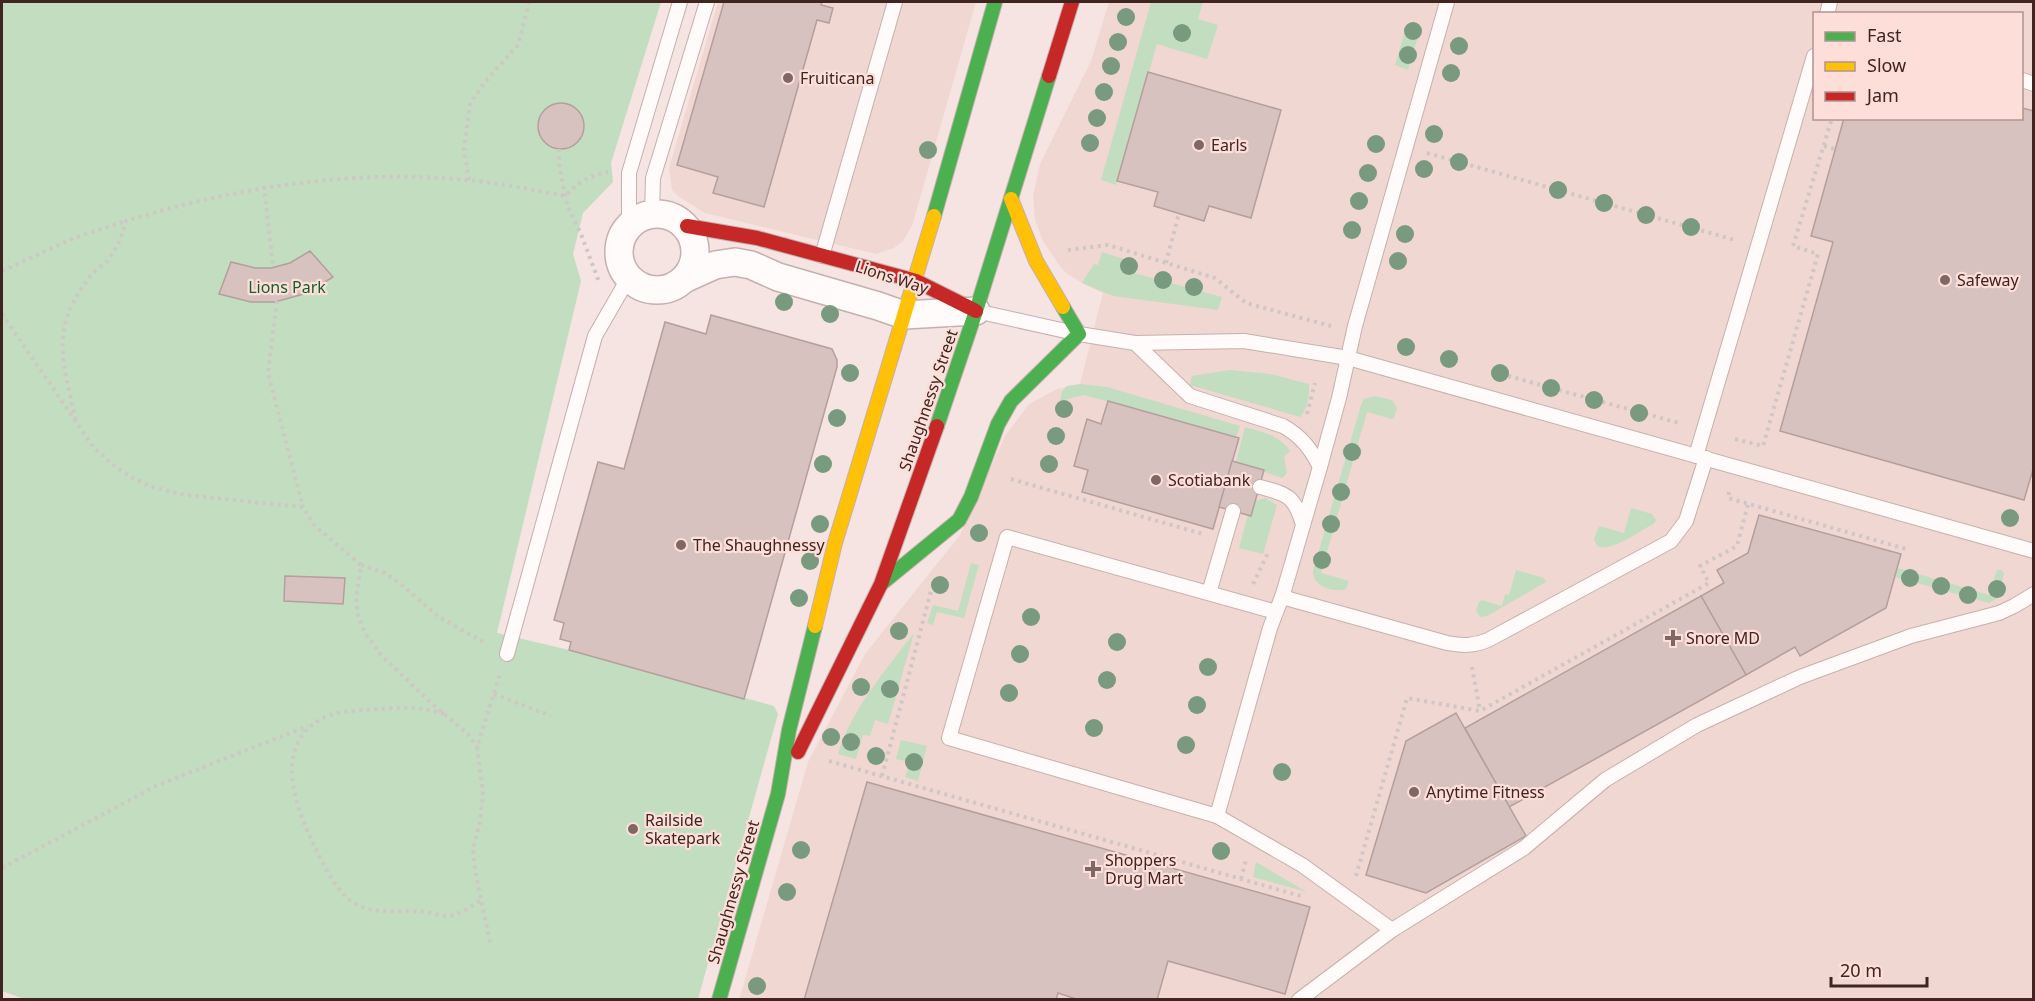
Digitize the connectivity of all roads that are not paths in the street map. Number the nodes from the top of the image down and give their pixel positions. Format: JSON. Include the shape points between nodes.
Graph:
{"nodes":[{"id":1,"x":680,"y":2,"type":"edge"},
{"id":2,"x":707,"y":2,"type":"edge"},
{"id":3,"x":895,"y":2,"type":"edge"},
{"id":4,"x":995,"y":2,"type":"edge"},
{"id":5,"x":1072,"y":2,"type":"edge"},
{"id":6,"x":1447,"y":2,"type":"edge"},
{"id":7,"x":1813,"y":63,"type":"edge"},
{"id":8,"x":1011,"y":199,"type":"junction"},
{"id":9,"x":641,"y":220,"type":"junction"},
{"id":10,"x":687,"y":226,"type":"junction"},
{"id":11,"x":822,"y":256,"type":"junction"},
{"id":12,"x":629,"y":277,"type":"junction"},
{"id":13,"x":686,"y":278,"type":"junction"},
{"id":14,"x":916,"y":281,"type":"junction"},
{"id":15,"x":976,"y":311,"type":"junction"},
{"id":16,"x":904,"y":315,"type":"junction"},
{"id":17,"x":1080,"y":334,"type":"junction"},
{"id":18,"x":1135,"y":343,"type":"junction"},
{"id":19,"x":1348,"y":358,"type":"junction"},
{"id":20,"x":1701,"y":457,"type":"junction"},
{"id":21,"x":1320,"y":467,"type":"junction"},
{"id":22,"x":1260,"y":487,"type":"dead end"},
{"id":23,"x":1233,"y":511,"type":"dead end"},
{"id":24,"x":1303,"y":525,"type":"junction"},
{"id":25,"x":2034,"y":551,"type":"edge"},
{"id":26,"x":881,"y":584,"type":"junction"},
{"id":27,"x":1209,"y":593,"type":"junction"},
{"id":28,"x":2034,"y":594,"type":"edge"},
{"id":29,"x":1282,"y":597,"type":"junction"},
{"id":30,"x":1276,"y":612,"type":"junction"},
{"id":31,"x":507,"y":654,"type":"road end"},
{"id":32,"x":778,"y":794,"type":"junction"},
{"id":33,"x":1217,"y":816,"type":"junction"},
{"id":34,"x":1392,"y":930,"type":"junction"},
{"id":35,"x":719,"y":999,"type":"edge"},
{"id":36,"x":1299,"y":999,"type":"edge"}],
"edges":[{"from":1,"to":9,"type":"lane","via":[[630,173]]},
{"from":2,"to":9,"type":"lane"},
{"from":3,"to":11,"type":"lane"},
{"from":4,"to":14,"type":"main road","name":"Shaughnessy Street"},
{"from":5,"to":8,"type":"main road","name":"Shaughnessy Street"},
{"from":6,"to":19,"type":"lane"},
{"from":7,"to":20,"type":"lane"},
{"from":8,"to":15,"type":"main road","name":"Shaughnessy Street"},
{"from":8,"to":17,"type":"main road","via":[[1036,261]]},
{"from":9,"to":10,"type":"street","via":[[659,214]]},
{"from":9,"to":12,"type":"street","via":[[621,241],[619,254]]},
{"from":10,"to":11,"type":"main road","name":"Lions Way","via":[[736,233]]},
{"from":10,"to":13,"type":"street","via":[[696,255]]},
{"from":11,"to":14,"type":"main road","name":"Lions Way"},
{"from":12,"to":13,"type":"street","via":[[651,289],[664,289]]},
{"from":12,"to":31,"type":"lane","via":[[595,336]]},
{"from":13,"to":16,"type":"street","name":"Lions Way","via":[[735,261]]},
{"from":14,"to":15,"type":"main road","name":"Lions Way"},
{"from":14,"to":16,"type":"main road","name":"Shaughnessy Street"},
{"from":15,"to":16,"type":"street","name":"Lions Way"},
{"from":15,"to":17,"type":"lane"},
{"from":15,"to":26,"type":"main road","name":"Shaughnessy Street"},
{"from":16,"to":32,"type":"main road","name":"Shaughnessy Street","via":[[833,553],[789,730]]},
{"from":17,"to":18,"type":"lane"},
{"from":17,"to":26,"type":"main road","via":[[1011,401],[959,520]]},
{"from":18,"to":19,"type":"lane","via":[[1244,341]]},
{"from":18,"to":21,"type":"lane","via":[[1190,396],[1294,432]]},
{"from":19,"to":20,"type":"lane"},
{"from":19,"to":21,"type":"lane"},
{"from":20,"to":25,"type":"lane"},
{"from":20,"to":29,"type":"lane","via":[[1686,520],[1671,541],[1488,640],[1468,645],[1447,643]]},
{"from":21,"to":24,"type":"lane"},
{"from":22,"to":24,"type":"lane","via":[[1292,498]]},
{"from":23,"to":27,"type":"lane"},
{"from":24,"to":29,"type":"lane"},
{"from":26,"to":32,"type":"main road","name":"Shaughnessy Street"},
{"from":27,"to":30,"type":"lane"},
{"from":27,"to":33,"type":"lane","via":[[1007,537],[949,738]]},
{"from":28,"to":34,"type":"lane","via":[[1999,613],[1911,636],[1800,677],[1697,725],[1605,780],[1524,848]]},
{"from":29,"to":30,"type":"lane"},
{"from":30,"to":33,"type":"lane"},
{"from":32,"to":35,"type":"main road","name":"Shaughnessy Street"},
{"from":33,"to":34,"type":"lane","via":[[1302,865]]},
{"from":34,"to":36,"type":"lane"}]}
